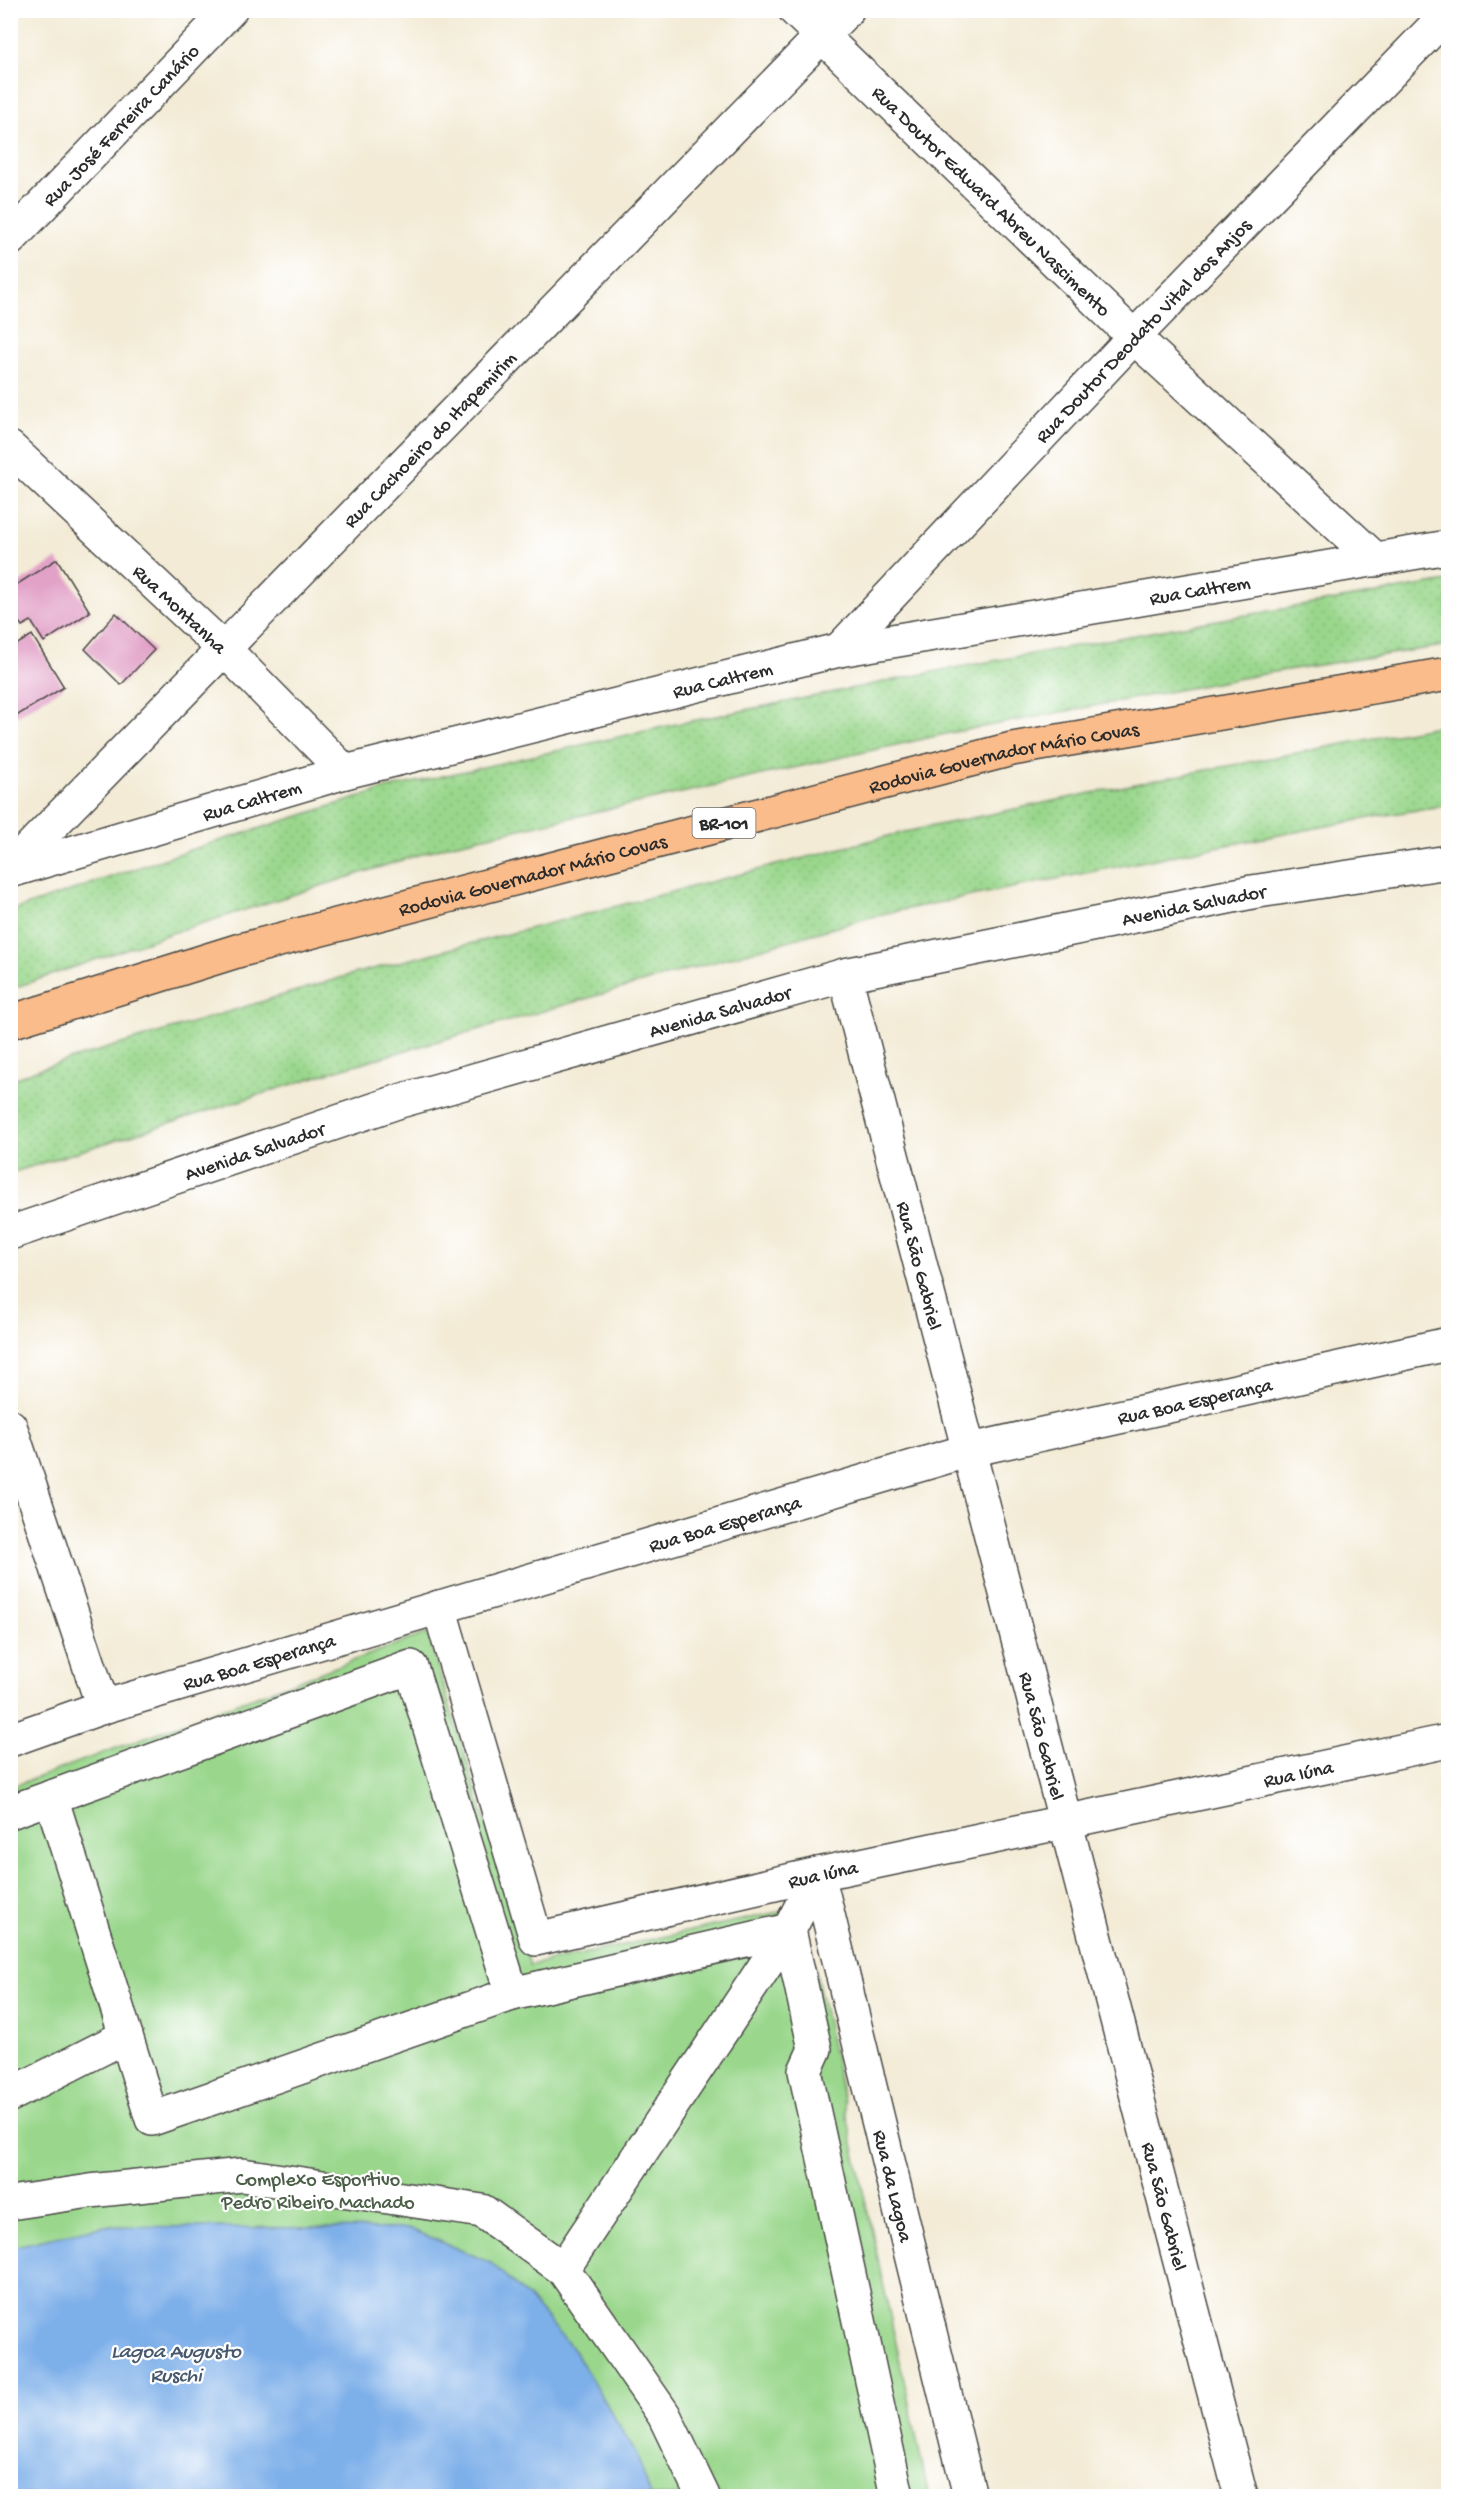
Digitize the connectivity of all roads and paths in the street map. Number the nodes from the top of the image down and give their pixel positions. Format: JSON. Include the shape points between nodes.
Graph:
{"nodes":[{"id":1,"x":230,"y":10,"type":"edge"},
{"id":2,"x":795,"y":10,"type":"edge"},
{"id":3,"x":847,"y":10,"type":"edge"},
{"id":4,"x":1449,"y":13,"type":"edge"},
{"id":5,"x":822,"y":37,"type":"junction"},
{"id":6,"x":10,"y":239,"type":"edge"},
{"id":7,"x":1134,"y":337,"type":"junction"},
{"id":8,"x":10,"y":448,"type":"edge"},
{"id":9,"x":1449,"y":547,"type":"edge"},
{"id":10,"x":1376,"y":560,"type":"junction"},
{"id":11,"x":224,"y":649,"type":"junction"},
{"id":12,"x":839,"y":650,"type":"junction"},
{"id":13,"x":1449,"y":674,"type":"edge"},
{"id":14,"x":345,"y":772,"type":"junction"},
{"id":15,"x":1449,"y":862,"type":"edge"},
{"id":16,"x":10,"y":869,"type":"edge"},
{"id":17,"x":845,"y":975,"type":"junction"},
{"id":18,"x":10,"y":1022,"type":"edge"},
{"id":19,"x":10,"y":1233,"type":"edge"},
{"id":20,"x":1449,"y":1344,"type":"edge"},
{"id":21,"x":10,"y":1426,"type":"edge"},
{"id":22,"x":970,"y":1450,"type":"junction"},
{"id":23,"x":439,"y":1607,"type":"junction"},
{"id":24,"x":103,"y":1707,"type":"junction"},
{"id":25,"x":10,"y":1740,"type":"edge"},
{"id":26,"x":1449,"y":1741,"type":"edge"},
{"id":27,"x":51,"y":1797,"type":"junction"},
{"id":28,"x":10,"y":1812,"type":"edge"},
{"id":29,"x":1066,"y":1822,"type":"junction"},
{"id":30,"x":818,"y":1874,"type":"junction"},
{"id":31,"x":789,"y":1930,"type":"junction"},
{"id":32,"x":512,"y":1994,"type":"junction"},
{"id":33,"x":126,"y":2037,"type":"junction"},
{"id":34,"x":10,"y":2096,"type":"edge"},
{"id":35,"x":10,"y":2203,"type":"edge"},
{"id":36,"x":563,"y":2269,"type":"junction"},
{"id":37,"x":704,"y":2496,"type":"edge"},
{"id":38,"x":897,"y":2496,"type":"edge"},
{"id":39,"x":970,"y":2496,"type":"edge"},
{"id":40,"x":1241,"y":2496,"type":"edge"}],
"edges":[{"from":1,"to":6,"type":"street","name":"Rua José Ferreira Canário"},
{"from":2,"to":5,"type":"street","name":"Rua Doutor Edward Abreu Nascimento"},
{"from":3,"to":5,"type":"street","name":"Rua Cachoeiro do Itapemirim"},
{"from":4,"to":7,"type":"street","name":"Rua Doutor Deodato Vital dos Anjos"},
{"from":5,"to":7,"type":"street","name":"Rua Doutor Edward Abreu Nascimento"},
{"from":5,"to":11,"type":"street","name":"Rua Cachoeiro do Itapemirim"},
{"from":7,"to":10,"type":"street","name":"Rua Doutor Edward Abreu Nascimento"},
{"from":7,"to":12,"type":"street","name":"Rua Doutor Deodato Vital dos Anjos"},
{"from":8,"to":11,"type":"street","name":"Rua Montanha"},
{"from":9,"to":10,"type":"street","name":"Rua Caltrem"},
{"from":10,"to":12,"type":"street","name":"Rua Caltrem"},
{"from":11,"to":14,"type":"street","name":"Rua Montanha"},
{"from":11,"to":16,"type":"street","name":"Rua Cachoeiro do Itapemirim"},
{"from":12,"to":14,"type":"street","name":"Rua Caltrem"},
{"from":13,"to":18,"type":"highway","name":"Rodovia Governador Mário Covas","number":"BR-101","via":[[1012,749],[237,951]]},
{"from":14,"to":16,"type":"street","name":"Rua Caltrem"},
{"from":15,"to":17,"type":"street","name":"Avenida Salvador","via":[[1252,892]]},
{"from":17,"to":19,"type":"street","name":"Avenida Salvador","via":[[400,1101]]},
{"from":17,"to":22,"type":"street","name":"Rua São Gabriel"},
{"from":20,"to":22,"type":"street","name":"Rua Boa Esperança"},
{"from":21,"to":24,"type":"street"},
{"from":22,"to":23,"type":"street","name":"Rua Boa Esperança"},
{"from":22,"to":29,"type":"street","name":"Rua São Gabriel"},
{"from":23,"to":24,"type":"street","name":"Rua Boa Esperança"},
{"from":23,"to":30,"type":"street","name":"Rua Iúna","via":[[536,1939]]},
{"from":24,"to":25,"type":"street","name":"Rua Boa Esperança"},
{"from":26,"to":29,"type":"street","name":"Rua Iúna"},
{"from":27,"to":28,"type":"street"},
{"from":27,"to":32,"type":"street","via":[[411,1667]]},
{"from":27,"to":33,"type":"street"},
{"from":29,"to":30,"type":"street","name":"Rua Iúna"},
{"from":29,"to":40,"type":"street","name":"Rua São Gabriel"},
{"from":30,"to":31,"type":"street"},
{"from":30,"to":39,"type":"street","name":"Rua da Lagoa"},
{"from":31,"to":32,"type":"street"},
{"from":31,"to":36,"type":"street"},
{"from":31,"to":38,"type":"street","via":[[815,2049],[805,2071]]},
{"from":32,"to":33,"type":"street","via":[[152,2119]]},
{"from":33,"to":34,"type":"street"},
{"from":35,"to":36,"type":"street","via":[[242,2175],[482,2211]]},
{"from":36,"to":37,"type":"street","via":[[664,2415]]}]}
